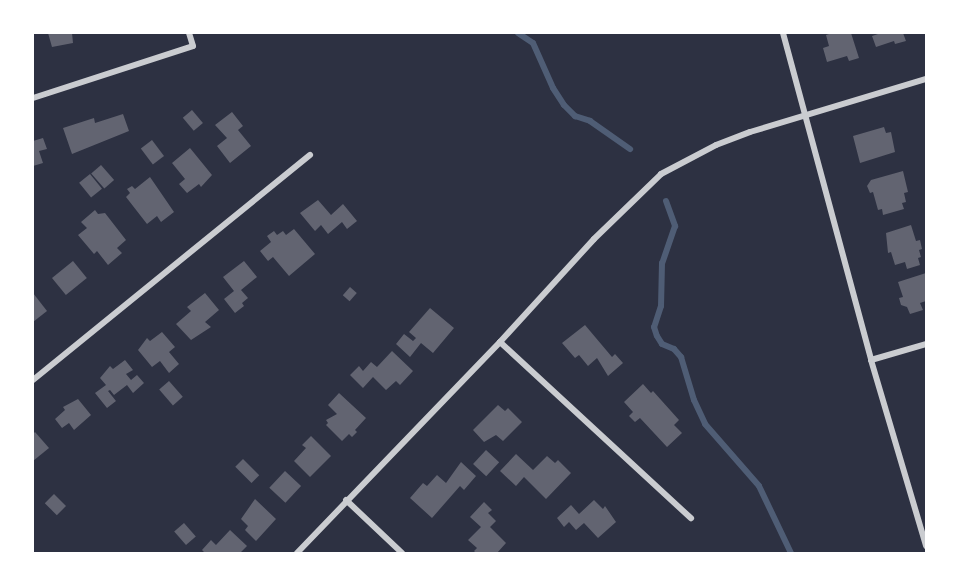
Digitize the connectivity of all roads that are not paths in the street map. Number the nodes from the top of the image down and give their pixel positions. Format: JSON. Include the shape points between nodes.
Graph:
{"nodes":[{"id":1,"x":189,"y":33,"type":"edge"},
{"id":2,"x":783,"y":33,"type":"edge"},
{"id":3,"x":926,"y":79,"type":"edge"},
{"id":4,"x":33,"y":98,"type":"edge"},
{"id":5,"x":804,"y":114,"type":"junction"},
{"id":6,"x":310,"y":155,"type":"dead end"},
{"id":7,"x":500,"y":342,"type":"junction"},
{"id":8,"x":926,"y":344,"type":"edge"},
{"id":9,"x":871,"y":360,"type":"junction"},
{"id":10,"x":33,"y":380,"type":"edge"},
{"id":11,"x":346,"y":500,"type":"junction"},
{"id":12,"x":691,"y":518,"type":"dead end"},
{"id":13,"x":926,"y":546,"type":"edge"},
{"id":14,"x":297,"y":553,"type":"edge"},
{"id":15,"x":402,"y":553,"type":"edge"}],
"edges":[{"from":1,"to":4,"type":"street","via":[[193,46]]},
{"from":2,"to":5,"type":"street"},
{"from":3,"to":5,"type":"street"},
{"from":5,"to":7,"type":"street","via":[[716,145],[661,174],[594,239]]},
{"from":5,"to":9,"type":"street"},
{"from":6,"to":10,"type":"street"},
{"from":7,"to":11,"type":"street"},
{"from":7,"to":12,"type":"street"},
{"from":8,"to":9,"type":"street"},
{"from":9,"to":13,"type":"street"},
{"from":11,"to":14,"type":"street"},
{"from":11,"to":15,"type":"street"}]}
